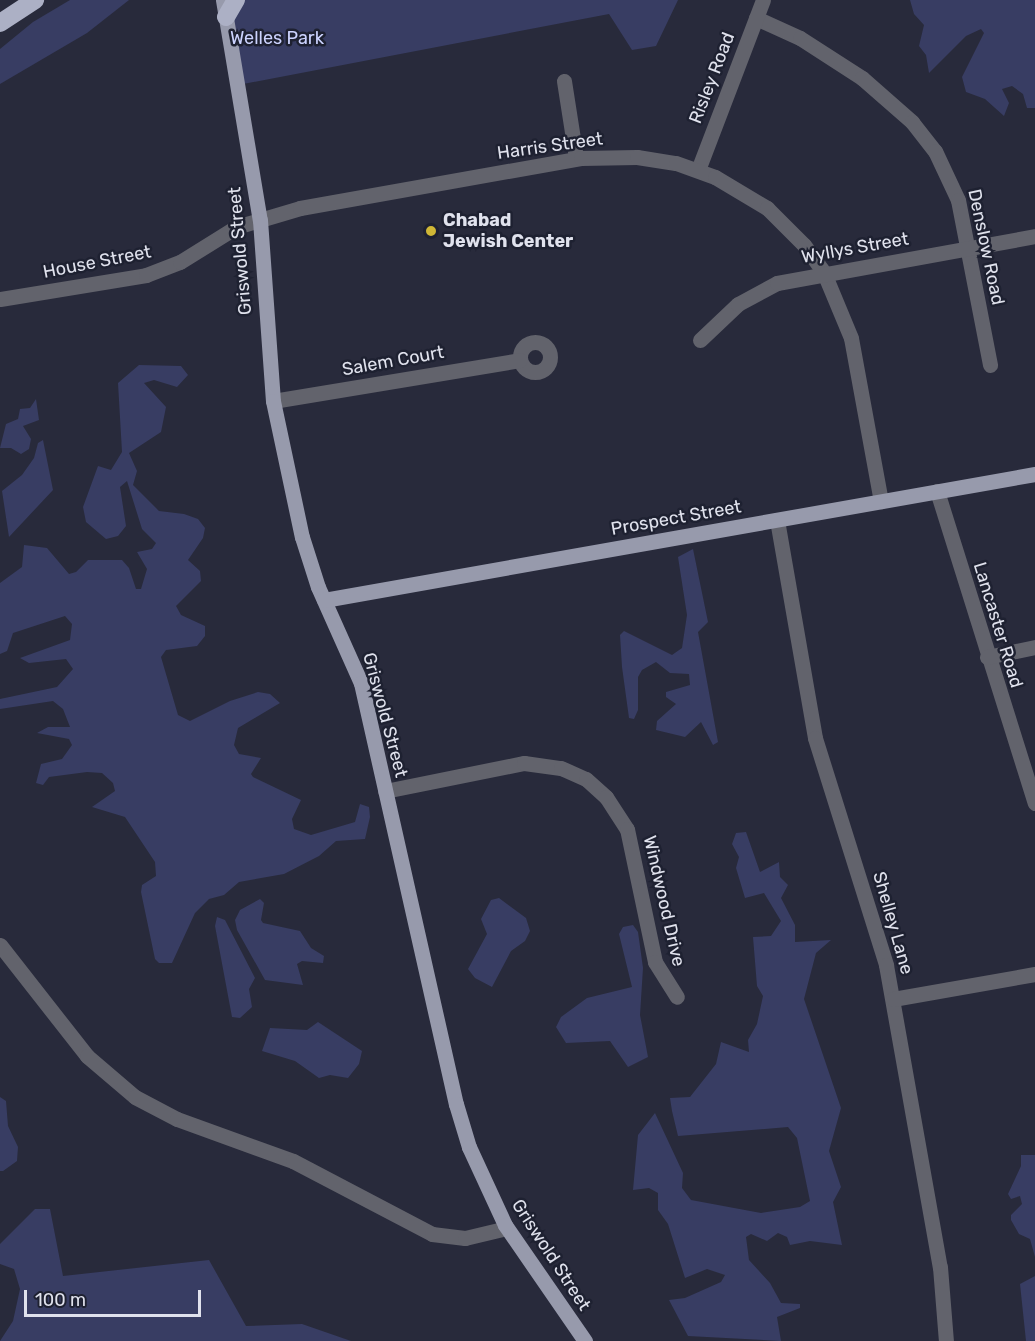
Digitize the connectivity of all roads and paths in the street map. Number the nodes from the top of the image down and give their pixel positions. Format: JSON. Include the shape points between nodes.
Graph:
{"nodes":[{"id":1,"x":35,"y":0,"type":"edge"},
{"id":2,"x":236,"y":0,"type":"edge"},
{"id":3,"x":763,"y":0,"type":"edge"},
{"id":4,"x":225,"y":8,"type":"edge"},
{"id":5,"x":756,"y":18,"type":"junction"},
{"id":6,"x":0,"y":23,"type":"edge"},
{"id":7,"x":564,"y":81,"type":"dead end"},
{"id":8,"x":576,"y":158,"type":"junction"},
{"id":9,"x":699,"y":170,"type":"junction"},
{"id":10,"x":260,"y":218,"type":"junction"},
{"id":11,"x":1035,"y":236,"type":"edge"},
{"id":12,"x":968,"y":248,"type":"junction"},
{"id":13,"x":824,"y":274,"type":"junction"},
{"id":14,"x":0,"y":299,"type":"edge"},
{"id":15,"x":700,"y":340,"type":"dead end"},
{"id":16,"x":520,"y":360,"type":"dead end"},
{"id":17,"x":990,"y":365,"type":"dead end"},
{"id":18,"x":273,"y":401,"type":"junction"},
{"id":19,"x":1035,"y":474,"type":"edge"},
{"id":20,"x":936,"y":491,"type":"junction"},
{"id":21,"x":881,"y":501,"type":"junction"},
{"id":22,"x":777,"y":520,"type":"junction"},
{"id":23,"x":324,"y":600,"type":"junction"},
{"id":24,"x":1035,"y":647,"type":"edge"},
{"id":25,"x":987,"y":657,"type":"junction"},
{"id":26,"x":385,"y":791,"type":"junction"},
{"id":27,"x":1035,"y":803,"type":"edge"},
{"id":28,"x":0,"y":945,"type":"edge"},
{"id":29,"x":1035,"y":974,"type":"edge"},
{"id":30,"x":677,"y":997,"type":"dead end"},
{"id":31,"x":892,"y":999,"type":"junction"},
{"id":32,"x":507,"y":1228,"type":"junction"},
{"id":33,"x":585,"y":1341,"type":"edge"},
{"id":34,"x":946,"y":1341,"type":"edge"}],
"edges":[{"from":1,"to":6,"type":"highway"},
{"from":2,"to":4,"type":"highway"},
{"from":3,"to":5,"type":"street","name":"Risley Road"},
{"from":4,"to":10,"type":"main road","name":"Griswold Street"},
{"from":5,"to":9,"type":"street","name":"Risley Road"},
{"from":5,"to":12,"type":"street","name":"Denslow Road","via":[[800,38],[844,65],[912,122],[951,183]]},
{"from":7,"to":8,"type":"street"},
{"from":8,"to":9,"type":"street","name":"Harris Street","via":[[637,157]]},
{"from":8,"to":10,"type":"street","name":"Harris Street"},
{"from":9,"to":13,"type":"street","name":"Harris Street","via":[[767,208],[804,245]]},
{"from":10,"to":14,"type":"street","name":"House Street","via":[[227,232],[180,262],[146,275]]},
{"from":10,"to":18,"type":"main road","name":"Griswold Street"},
{"from":11,"to":12,"type":"street","name":"Wyllys Street"},
{"from":12,"to":13,"type":"street","name":"Wyllys Street"},
{"from":12,"to":17,"type":"street","name":"Denslow Road"},
{"from":13,"to":15,"type":"street","name":"Wyllys Street","via":[[788,280],[756,292]]},
{"from":13,"to":21,"type":"street","name":"Harris Street","via":[[850,338]]},
{"from":16,"to":18,"type":"street","name":"Salem Court"},
{"from":18,"to":23,"type":"main road","name":"Griswold Street","via":[[297,520]]},
{"from":19,"to":20,"type":"main road","name":"Prospect Street"},
{"from":20,"to":21,"type":"main road","name":"Prospect Street"},
{"from":20,"to":25,"type":"street","name":"Lancaster Road"},
{"from":21,"to":22,"type":"main road","name":"Prospect Street"},
{"from":22,"to":23,"type":"main road","name":"Prospect Street"},
{"from":22,"to":31,"type":"street","name":"Shelley Lane","via":[[815,738],[873,915]]},
{"from":23,"to":26,"type":"main road","name":"Griswold Street","via":[[357,672]]},
{"from":24,"to":25,"type":"street"},
{"from":25,"to":27,"type":"street","name":"Lancaster Road"},
{"from":26,"to":30,"type":"street","name":"Windwood Drive","via":[[524,763],[548,765],[586,779],[610,802],[627,830],[655,962]]},
{"from":26,"to":32,"type":"main road","name":"Griswold Street","via":[[456,1104],[477,1167]]},
{"from":28,"to":32,"type":"street","via":[[87,1056],[135,1097],[177,1119],[293,1161],[432,1234],[465,1238]]},
{"from":29,"to":31,"type":"street"},
{"from":31,"to":34,"type":"street","name":"Shelley Lane","via":[[940,1267]]},
{"from":32,"to":33,"type":"main road","name":"Griswold Street"}]}
